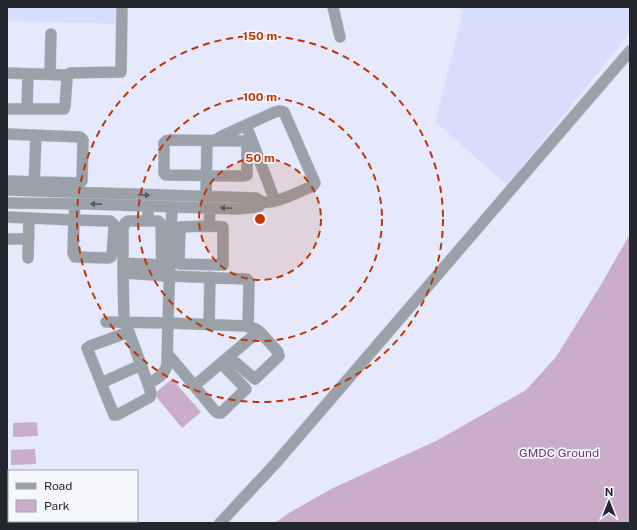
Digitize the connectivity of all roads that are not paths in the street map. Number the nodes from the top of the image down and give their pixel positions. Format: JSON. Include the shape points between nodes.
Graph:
{"nodes":[{"id":1,"x":122,"y":7,"type":"edge"},
{"id":2,"x":333,"y":7,"type":"edge"},
{"id":3,"x":51,"y":34,"type":"dead end"},
{"id":4,"x":340,"y":37,"type":"dead end"},
{"id":5,"x":630,"y":51,"type":"edge"},
{"id":6,"x":7,"y":73,"type":"edge"},
{"id":7,"x":70,"y":73,"type":"dead end"},
{"id":8,"x":28,"y":74,"type":"junction"},
{"id":9,"x":50,"y":74,"type":"junction"},
{"id":10,"x":7,"y":109,"type":"edge"},
{"id":11,"x":27,"y":109,"type":"junction"},
{"id":12,"x":246,"y":125,"type":"junction"},
{"id":13,"x":7,"y":134,"type":"edge"},
{"id":14,"x":36,"y":135,"type":"junction"},
{"id":15,"x":211,"y":141,"type":"junction"},
{"id":16,"x":206,"y":176,"type":"junction"},
{"id":17,"x":7,"y":181,"type":"edge"},
{"id":18,"x":34,"y":186,"type":"junction"},
{"id":19,"x":73,"y":188,"type":"junction"},
{"id":20,"x":7,"y":190,"type":"edge"},
{"id":21,"x":206,"y":196,"type":"junction"},
{"id":22,"x":274,"y":201,"type":"junction"},
{"id":23,"x":7,"y":202,"type":"edge"},
{"id":24,"x":263,"y":202,"type":"junction"},
{"id":25,"x":75,"y":204,"type":"junction"},
{"id":26,"x":148,"y":206,"type":"junction"},
{"id":27,"x":172,"y":207,"type":"junction"},
{"id":28,"x":210,"y":208,"type":"junction"},
{"id":29,"x":7,"y":217,"type":"edge"},
{"id":30,"x":29,"y":218,"type":"junction"},
{"id":31,"x":74,"y":220,"type":"junction"},
{"id":32,"x":148,"y":221,"type":"junction"},
{"id":33,"x":209,"y":226,"type":"junction"},
{"id":34,"x":7,"y":239,"type":"edge"},
{"id":35,"x":29,"y":239,"type":"junction"},
{"id":36,"x":28,"y":258,"type":"dead end"},
{"id":37,"x":223,"y":265,"type":"junction"},
{"id":38,"x":123,"y":268,"type":"junction"},
{"id":39,"x":164,"y":272,"type":"junction"},
{"id":40,"x":210,"y":277,"type":"junction"},
{"id":41,"x":233,"y":278,"type":"junction"},
{"id":42,"x":106,"y":322,"type":"dead end"},
{"id":43,"x":168,"y":323,"type":"junction"},
{"id":44,"x":209,"y":324,"type":"junction"},
{"id":45,"x":126,"y":327,"type":"junction"},
{"id":46,"x":254,"y":329,"type":"junction"},
{"id":47,"x":167,"y":353,"type":"junction"},
{"id":48,"x":225,"y":360,"type":"junction"},
{"id":49,"x":141,"y":365,"type":"junction"},
{"id":50,"x":101,"y":383,"type":"junction"},
{"id":51,"x":148,"y":384,"type":"junction"},
{"id":52,"x":194,"y":386,"type":"junction"},
{"id":53,"x":220,"y":523,"type":"edge"}],
"edges":[{"from":1,"to":7,"type":"street","via":[[121,72]]},
{"from":2,"to":4,"type":"street"},
{"from":3,"to":9,"type":"street"},
{"from":5,"to":53,"type":"street","via":[[275,464]]},
{"from":6,"to":8,"type":"street"},
{"from":8,"to":9,"type":"street"},
{"from":8,"to":11,"type":"street"},
{"from":9,"to":11,"type":"street","via":[[66,76],[65,108]]},
{"from":10,"to":11,"type":"street"},
{"from":12,"to":15,"type":"street"},
{"from":12,"to":22,"type":"street"},
{"from":12,"to":22,"type":"street","via":[[275,112],[284,112],[315,181],[313,186]]},
{"from":13,"to":14,"type":"street"},
{"from":14,"to":18,"type":"street"},
{"from":14,"to":19,"type":"street","via":[[82,137],[82,181]]},
{"from":15,"to":16,"type":"street"},
{"from":15,"to":16,"type":"street","via":[[246,141],[247,175]]},
{"from":15,"to":16,"type":"street","via":[[168,140],[164,144],[166,175]]},
{"from":16,"to":21,"type":"street"},
{"from":17,"to":18,"type":"street"},
{"from":18,"to":19,"type":"street"},
{"from":18,"to":20,"type":"street"},
{"from":19,"to":21,"type":"street","one_way":true},
{"from":21,"to":24,"type":"street","via":[[256,198]]},
{"from":22,"to":24,"type":"street"},
{"from":23,"to":25,"type":"street"},
{"from":24,"to":28,"type":"street","one_way":true,"via":[[258,207]]},
{"from":26,"to":25,"type":"street","one_way":true},
{"from":25,"to":31,"type":"street"},
{"from":26,"to":27,"type":"street"},
{"from":26,"to":32,"type":"street"},
{"from":27,"to":28,"type":"street"},
{"from":27,"to":39,"type":"street"},
{"from":28,"to":33,"type":"street"},
{"from":29,"to":30,"type":"street"},
{"from":30,"to":31,"type":"street"},
{"from":30,"to":35,"type":"street"},
{"from":31,"to":31,"type":"street","via":[[112,222],[112,256],[75,257]]},
{"from":32,"to":38,"type":"street","via":[[125,223]]},
{"from":32,"to":39,"type":"street","via":[[158,221],[161,224]]},
{"from":33,"to":37,"type":"street","via":[[223,227]]},
{"from":33,"to":37,"type":"street","via":[[180,227],[179,263]]},
{"from":34,"to":35,"type":"street"},
{"from":35,"to":36,"type":"street"},
{"from":37,"to":41,"type":"street","via":[[230,268]]},
{"from":38,"to":39,"type":"street"},
{"from":38,"to":45,"type":"street"},
{"from":39,"to":40,"type":"street"},
{"from":39,"to":43,"type":"street"},
{"from":40,"to":41,"type":"street"},
{"from":40,"to":44,"type":"street"},
{"from":41,"to":46,"type":"street","via":[[247,279],[249,282]]},
{"from":42,"to":45,"type":"street"},
{"from":43,"to":44,"type":"street"},
{"from":43,"to":45,"type":"street"},
{"from":43,"to":47,"type":"street"},
{"from":44,"to":46,"type":"street"},
{"from":45,"to":49,"type":"street"},
{"from":45,"to":50,"type":"street","via":[[88,348]]},
{"from":46,"to":48,"type":"street"},
{"from":46,"to":48,"type":"street","via":[[278,352],[278,356],[256,378]]},
{"from":47,"to":51,"type":"street","via":[[164,372]]},
{"from":47,"to":52,"type":"street"},
{"from":48,"to":52,"type":"street"},
{"from":48,"to":52,"type":"street","via":[[246,390],[221,413],[216,412]]},
{"from":49,"to":50,"type":"street"},
{"from":49,"to":51,"type":"street"},
{"from":50,"to":51,"type":"street","via":[[115,415],[150,397]]}]}
